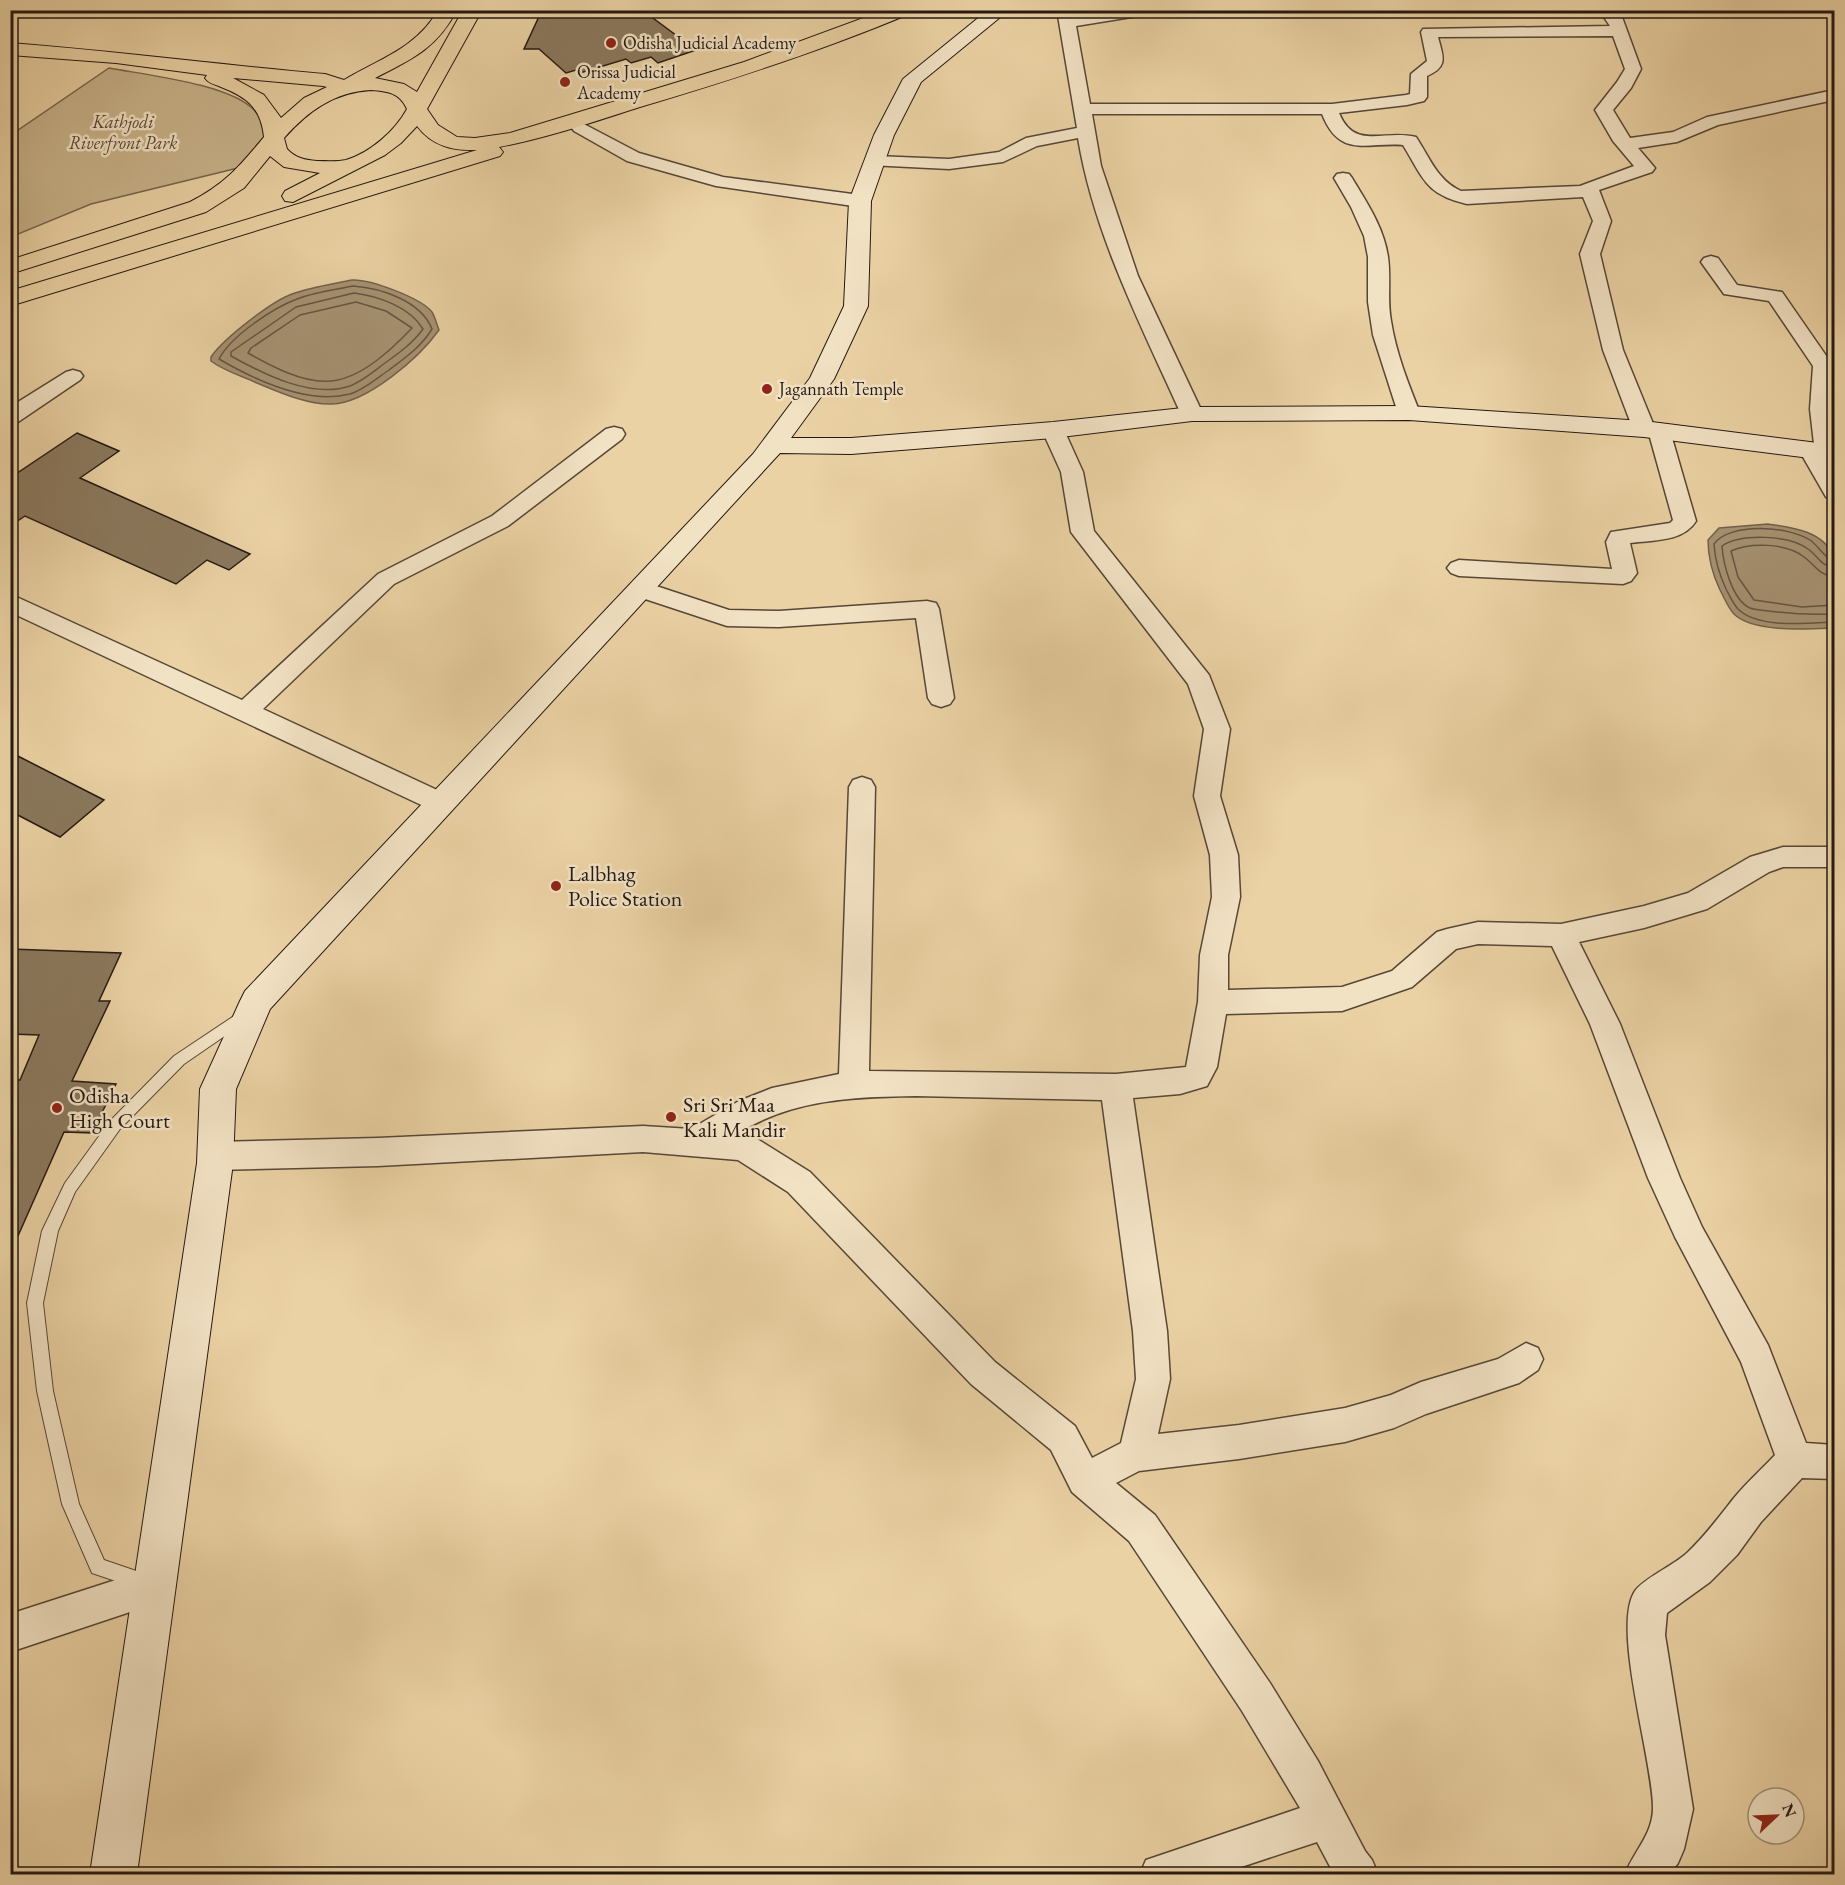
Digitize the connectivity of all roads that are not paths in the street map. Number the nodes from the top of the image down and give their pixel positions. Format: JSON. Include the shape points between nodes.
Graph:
{"nodes":[{"id":1,"x":448,"y":10,"type":"edge"},
{"id":2,"x":473,"y":10,"type":"edge"},
{"id":3,"x":902,"y":10,"type":"edge"},
{"id":4,"x":921,"y":10,"type":"edge"},
{"id":5,"x":1000,"y":10,"type":"edge"},
{"id":6,"x":1144,"y":10,"type":"edge"},
{"id":7,"x":1607,"y":10,"type":"edge"},
{"id":8,"x":1828,"y":10,"type":"edge"},
{"id":9,"x":1834,"y":14,"type":"edge"},
{"id":10,"x":1066,"y":16,"type":"edge"},
{"id":11,"x":1620,"y":31,"type":"junction"},
{"id":12,"x":10,"y":49,"type":"edge"},
{"id":13,"x":170,"y":66,"type":"junction"},
{"id":14,"x":347,"y":87,"type":"junction"},
{"id":15,"x":1834,"y":95,"type":"edge"},
{"id":16,"x":416,"y":108,"type":"junction"},
{"id":17,"x":1328,"y":108,"type":"junction"},
{"id":18,"x":1082,"y":109,"type":"junction"},
{"id":19,"x":580,"y":127,"type":"junction"},
{"id":20,"x":1086,"y":131,"type":"junction"},
{"id":21,"x":276,"y":138,"type":"junction"},
{"id":22,"x":1626,"y":144,"type":"junction"},
{"id":23,"x":285,"y":159,"type":"junction"},
{"id":24,"x":875,"y":161,"type":"junction"},
{"id":25,"x":450,"y":165,"type":"junction"},
{"id":26,"x":351,"y":166,"type":"junction"},
{"id":27,"x":1343,"y":178,"type":"dead end"},
{"id":28,"x":1590,"y":191,"type":"junction"},
{"id":29,"x":860,"y":201,"type":"junction"},
{"id":30,"x":190,"y":243,"type":"junction"},
{"id":31,"x":1711,"y":262,"type":"dead end"},
{"id":32,"x":10,"y":267,"type":"edge"},
{"id":33,"x":10,"y":281,"type":"edge"},
{"id":34,"x":10,"y":299,"type":"edge"},
{"id":35,"x":1829,"y":364,"type":"edge"},
{"id":36,"x":73,"y":376,"type":"dead end"},
{"id":37,"x":1408,"y":413,"type":"junction"},
{"id":38,"x":1192,"y":414,"type":"junction"},
{"id":39,"x":10,"y":417,"type":"edge"},
{"id":40,"x":1053,"y":430,"type":"junction"},
{"id":41,"x":1652,"y":430,"type":"junction"},
{"id":42,"x":614,"y":435,"type":"dead end"},
{"id":43,"x":772,"y":445,"type":"junction"},
{"id":44,"x":1824,"y":451,"type":"edge"},
{"id":45,"x":1834,"y":492,"type":"edge"},
{"id":46,"x":1459,"y":568,"type":"dead end"},
{"id":47,"x":641,"y":589,"type":"junction"},
{"id":48,"x":10,"y":602,"type":"edge"},
{"id":49,"x":942,"y":698,"type":"dead end"},
{"id":50,"x":245,"y":711,"type":"junction"},
{"id":51,"x":862,"y":787,"type":"dead end"},
{"id":52,"x":441,"y":803,"type":"junction"},
{"id":53,"x":1834,"y":856,"type":"edge"},
{"id":54,"x":1561,"y":935,"type":"junction"},
{"id":55,"x":1213,"y":1002,"type":"junction"},
{"id":56,"x":254,"y":1008,"type":"junction"},
{"id":57,"x":854,"y":1084,"type":"junction"},
{"id":58,"x":1116,"y":1087,"type":"junction"},
{"id":59,"x":697,"y":1142,"type":"junction"},
{"id":60,"x":215,"y":1156,"type":"junction"},
{"id":61,"x":1526,"y":1359,"type":"dead end"},
{"id":62,"x":1136,"y":1454,"type":"junction"},
{"id":63,"x":1795,"y":1460,"type":"junction"},
{"id":64,"x":1834,"y":1462,"type":"edge"},
{"id":65,"x":1085,"y":1480,"type":"junction"},
{"id":66,"x":156,"y":1586,"type":"junction"},
{"id":67,"x":10,"y":1633,"type":"edge"},
{"id":68,"x":1327,"y":1819,"type":"junction"},
{"id":69,"x":113,"y":1875,"type":"edge"},
{"id":70,"x":1160,"y":1875,"type":"edge"},
{"id":71,"x":1358,"y":1875,"type":"edge"},
{"id":72,"x":1645,"y":1875,"type":"edge"}],
"edges":[{"from":1,"to":14,"type":"main road","via":[[436,31],[419,47]]},
{"from":2,"to":16,"type":"main road"},
{"from":3,"to":16,"type":"main road","via":[[792,54],[504,139],[460,144],[440,138],[428,129]]},
{"from":4,"to":19,"type":"main road","via":[[871,36],[782,69]]},
{"from":5,"to":24,"type":"main road","via":[[913,79]]},
{"from":6,"to":10,"type":"street"},
{"from":7,"to":11,"type":"street"},
{"from":8,"to":9,"type":"main road"},
{"from":10,"to":18,"type":"street"},
{"from":11,"to":17,"type":"street","via":[[1430,32],[1435,61],[1433,67],[1419,74],[1418,97]]},
{"from":11,"to":22,"type":"street","via":[[1632,69],[1604,110]]},
{"from":12,"to":13,"type":"main road","via":[[116,57]]},
{"from":13,"to":14,"type":"main road","via":[[325,80]]},
{"from":13,"to":21,"type":"main road","via":[[229,82],[249,92],[272,117]]},
{"from":14,"to":16,"type":"main road","via":[[386,85],[402,90]]},
{"from":14,"to":21,"type":"main road","via":[[320,96],[298,110]]},
{"from":15,"to":22,"type":"street","via":[[1713,121],[1677,137]]},
{"from":16,"to":26,"type":"main road","via":[[394,140]]},
{"from":17,"to":18,"type":"street"},
{"from":17,"to":28,"type":"street","via":[[1339,131],[1347,137],[1401,137],[1410,141],[1423,168],[1453,196]]},
{"from":18,"to":20,"type":"street"},
{"from":19,"to":25,"type":"main road"},
{"from":19,"to":29,"type":"street","via":[[633,157],[722,182]]},
{"from":20,"to":24,"type":"street","via":[[1032,142],[1003,157],[950,164]]},
{"from":20,"to":38,"type":"street","via":[[1092,165],[1128,276]]},
{"from":21,"to":23,"type":"main road","via":[[277,151]]},
{"from":21,"to":32,"type":"main road","via":[[235,184],[198,207]]},
{"from":22,"to":28,"type":"street","via":[[1646,168],[1588,188]]},
{"from":23,"to":26,"type":"main road","via":[[315,166]]},
{"from":23,"to":33,"type":"main road","via":[[241,201],[215,215]]},
{"from":24,"to":29,"type":"main road"},
{"from":25,"to":26,"type":"main road"},
{"from":25,"to":30,"type":"main road"},
{"from":26,"to":30,"type":"main road"},
{"from":27,"to":37,"type":"street","via":[[1373,234],[1379,268],[1378,306],[1387,353]]},
{"from":28,"to":41,"type":"street","via":[[1602,221],[1590,254],[1613,350]]},
{"from":29,"to":43,"type":"main road","via":[[856,306],[822,379]]},
{"from":30,"to":34,"type":"main road"},
{"from":31,"to":35,"type":"street","via":[[1731,291],[1775,296]]},
{"from":35,"to":44,"type":"street","via":[[1819,420]]},
{"from":36,"to":39,"type":"street"},
{"from":37,"to":38,"type":"main road"},
{"from":37,"to":41,"type":"main road"},
{"from":38,"to":40,"type":"main road"},
{"from":40,"to":43,"type":"main road","via":[[852,446]]},
{"from":40,"to":55,"type":"street","via":[[1072,472],[1083,532],[1200,681],[1216,729],[1207,796],[1224,855],[1226,897],[1214,955]]},
{"from":41,"to":44,"type":"main road"},
{"from":41,"to":46,"type":"street","via":[[1685,521],[1677,529],[1619,537],[1623,576]]},
{"from":42,"to":50,"type":"street","via":[[500,521],[386,579]]},
{"from":43,"to":47,"type":"main road"},
{"from":44,"to":45,"type":"street"},
{"from":47,"to":49,"type":"street","via":[[727,618],[778,619],[927,609]]},
{"from":47,"to":52,"type":"main road"},
{"from":48,"to":50,"type":"street"},
{"from":50,"to":52,"type":"street"},
{"from":51,"to":57,"type":"street"},
{"from":52,"to":56,"type":"main road"},
{"from":53,"to":54,"type":"street","via":[[1783,857],[1760,864],[1697,901]]},
{"from":54,"to":55,"type":"street","via":[[1478,933],[1447,940],[1402,979],[1342,999]]},
{"from":54,"to":63,"type":"street","via":[[1605,1024],[1690,1237],[1756,1356]]},
{"from":55,"to":58,"type":"street","via":[[1202,1067],[1196,1077]]},
{"from":56,"to":60,"type":"main road","via":[[218,1089]]},
{"from":56,"to":66,"type":"lane","via":[[179,1060],[115,1125],[70,1188],[51,1231],[35,1303],[45,1391],[71,1504],[98,1567]]},
{"from":57,"to":58,"type":"street"},
{"from":57,"to":59,"type":"street","via":[[783,1097],[750,1110]]},
{"from":58,"to":62,"type":"street","via":[[1151,1350],[1152,1379]]},
{"from":59,"to":60,"type":"street","via":[[643,1139]]},
{"from":59,"to":65,"type":"street","via":[[743,1147],[799,1182],[983,1373],[1063,1438]]},
{"from":60,"to":66,"type":"main road"},
{"from":61,"to":62,"type":"street","via":[[1507,1372],[1345,1425]]},
{"from":62,"to":65,"type":"street"},
{"from":63,"to":64,"type":"street"},
{"from":63,"to":72,"type":"street","via":[[1697,1569],[1649,1603],[1646,1635],[1673,1809],[1664,1849]]},
{"from":65,"to":68,"type":"street","via":[[1142,1528],[1256,1697]]},
{"from":66,"to":67,"type":"street"},
{"from":66,"to":69,"type":"main road"},
{"from":68,"to":70,"type":"street"},
{"from":68,"to":71,"type":"street"}]}
